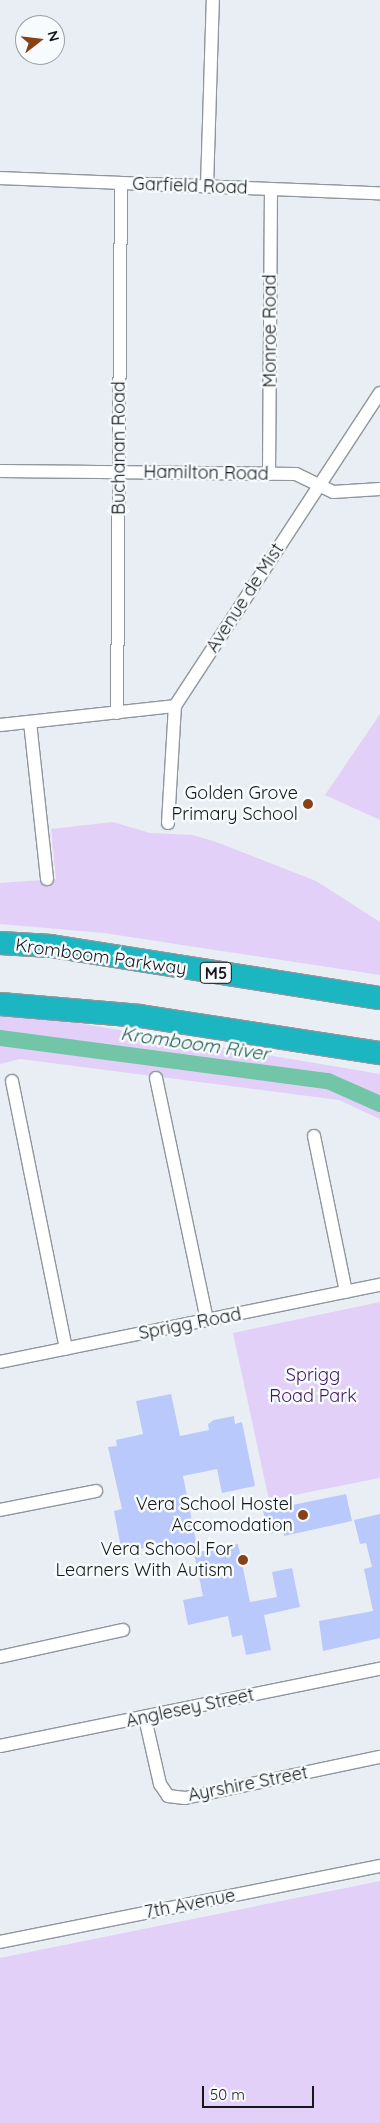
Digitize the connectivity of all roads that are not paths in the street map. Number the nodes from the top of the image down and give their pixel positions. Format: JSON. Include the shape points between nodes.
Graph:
{"nodes":[{"id":1,"x":214,"y":0,"type":"edge"},
{"id":2,"x":0,"y":178,"type":"edge"},
{"id":3,"x":121,"y":183,"type":"junction"},
{"id":4,"x":207,"y":186,"type":"junction"},
{"id":5,"x":271,"y":189,"type":"junction"},
{"id":6,"x":380,"y":193,"type":"edge"},
{"id":7,"x":380,"y":393,"type":"edge"},
{"id":8,"x":0,"y":471,"type":"edge"},
{"id":9,"x":119,"y":472,"type":"junction"},
{"id":10,"x":269,"y":474,"type":"junction"},
{"id":11,"x":319,"y":485,"type":"junction"},
{"id":12,"x":380,"y":488,"type":"edge"},
{"id":13,"x":175,"y":706,"type":"junction"},
{"id":14,"x":117,"y":714,"type":"junction"},
{"id":15,"x":30,"y":722,"type":"junction"},
{"id":16,"x":0,"y":725,"type":"edge"},
{"id":17,"x":168,"y":823,"type":"dead end"},
{"id":18,"x":47,"y":879,"type":"dead end"},
{"id":19,"x":0,"y":943,"type":"edge"},
{"id":20,"x":380,"y":998,"type":"edge"},
{"id":21,"x":0,"y":1004,"type":"edge"},
{"id":22,"x":380,"y":1053,"type":"edge"},
{"id":23,"x":156,"y":1078,"type":"dead end"},
{"id":24,"x":12,"y":1081,"type":"dead end"},
{"id":25,"x":314,"y":1136,"type":"dead end"},
{"id":26,"x":380,"y":1285,"type":"edge"},
{"id":27,"x":346,"y":1292,"type":"junction"},
{"id":28,"x":207,"y":1321,"type":"junction"},
{"id":29,"x":66,"y":1349,"type":"junction"},
{"id":30,"x":0,"y":1362,"type":"edge"},
{"id":31,"x":96,"y":1491,"type":"dead end"},
{"id":32,"x":0,"y":1510,"type":"edge"},
{"id":33,"x":123,"y":1630,"type":"dead end"},
{"id":34,"x":0,"y":1656,"type":"edge"},
{"id":35,"x":380,"y":1669,"type":"edge"},
{"id":36,"x":145,"y":1718,"type":"junction"},
{"id":37,"x":0,"y":1746,"type":"edge"},
{"id":38,"x":380,"y":1757,"type":"edge"},
{"id":39,"x":380,"y":1866,"type":"edge"},
{"id":40,"x":0,"y":1942,"type":"edge"}],
"edges":[{"from":1,"to":4,"type":"street"},
{"from":2,"to":3,"type":"street","name":"Garfield Road"},
{"from":3,"to":4,"type":"street","name":"Garfield Road"},
{"from":3,"to":9,"type":"street","name":"Buchanan Road"},
{"from":4,"to":5,"type":"street","name":"Garfield Road"},
{"from":5,"to":6,"type":"street","name":"Garfield Road"},
{"from":5,"to":10,"type":"street","name":"Monroe Road"},
{"from":7,"to":11,"type":"street","name":"Avenue de Mist"},
{"from":8,"to":9,"type":"street","name":"Hamilton Road"},
{"from":9,"to":10,"type":"street","name":"Hamilton Road"},
{"from":9,"to":14,"type":"street","name":"Buchanan Road"},
{"from":10,"to":11,"type":"street","name":"Hamilton Road","via":[[296,474]]},
{"from":11,"to":12,"type":"street","name":"Hamilton Road","via":[[333,492]]},
{"from":11,"to":13,"type":"street","name":"Avenue de Mist"},
{"from":13,"to":14,"type":"street"},
{"from":13,"to":17,"type":"street","name":"Avenue de Mist"},
{"from":14,"to":15,"type":"street"},
{"from":15,"to":16,"type":"street"},
{"from":15,"to":18,"type":"street"},
{"from":19,"to":20,"type":"highway","name":"Kromboom Parkway","number":"M5","via":[[51,946]]},
{"from":21,"to":22,"type":"highway","via":[[140,1016]]},
{"from":23,"to":28,"type":"street"},
{"from":24,"to":29,"type":"street"},
{"from":25,"to":27,"type":"street"},
{"from":26,"to":27,"type":"street","name":"Sprigg Road"},
{"from":27,"to":28,"type":"street","name":"Sprigg Road"},
{"from":28,"to":29,"type":"street","name":"Sprigg Road"},
{"from":29,"to":30,"type":"street","name":"Sprigg Road"},
{"from":31,"to":32,"type":"street"},
{"from":33,"to":34,"type":"street"},
{"from":35,"to":36,"type":"street","name":"Anglesey Street"},
{"from":36,"to":37,"type":"street","name":"Anglesey Street"},
{"from":36,"to":38,"type":"street","name":"Ayrshire Street","via":[[160,1784],[168,1796],[185,1798]]},
{"from":39,"to":40,"type":"street","name":"7th Avenue"}]}
